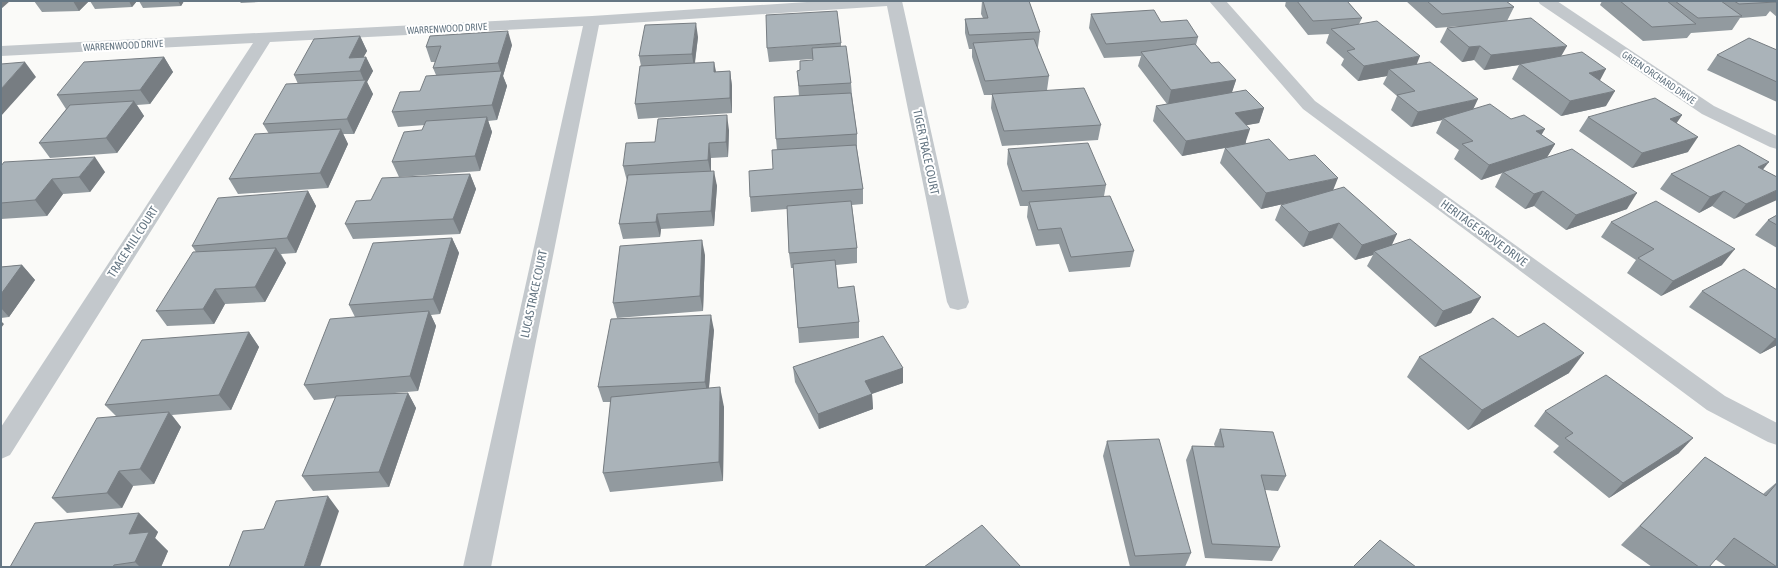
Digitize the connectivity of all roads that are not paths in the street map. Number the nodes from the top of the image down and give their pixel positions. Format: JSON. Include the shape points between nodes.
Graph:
{"nodes":[{"id":1,"x":893,"y":1,"type":"edge"},
{"id":2,"x":1217,"y":1,"type":"edge"},
{"id":3,"x":1546,"y":1,"type":"edge"},
{"id":4,"x":592,"y":21,"type":"junction"},
{"id":5,"x":265,"y":37,"type":"junction"},
{"id":6,"x":1,"y":51,"type":"edge"},
{"id":7,"x":1777,"y":143,"type":"edge"},
{"id":8,"x":958,"y":302,"type":"dead end"},
{"id":9,"x":1777,"y":435,"type":"edge"},
{"id":10,"x":1,"y":448,"type":"edge"},
{"id":11,"x":477,"y":567,"type":"edge"}],
"edges":[{"from":1,"to":4,"type":"street","name":"WARRENWOOD DRIVE"},
{"from":1,"to":8,"type":"street","name":"TIGER TRACE COURT"},
{"from":2,"to":9,"type":"street","name":"HERITAGE GROVE DRIVE","via":[[1309,105],[1716,402]]},
{"from":3,"to":7,"type":"street","name":"GREEN ORCHARD DRIVE","via":[[1708,110]]},
{"from":4,"to":5,"type":"street","name":"WARRENWOOD DRIVE"},
{"from":4,"to":11,"type":"street","name":"LUCAS TRACE COURT"},
{"from":5,"to":6,"type":"street","name":"WARRENWOOD DRIVE"},
{"from":5,"to":10,"type":"street","name":"TRACE MILL COURT"}]}
